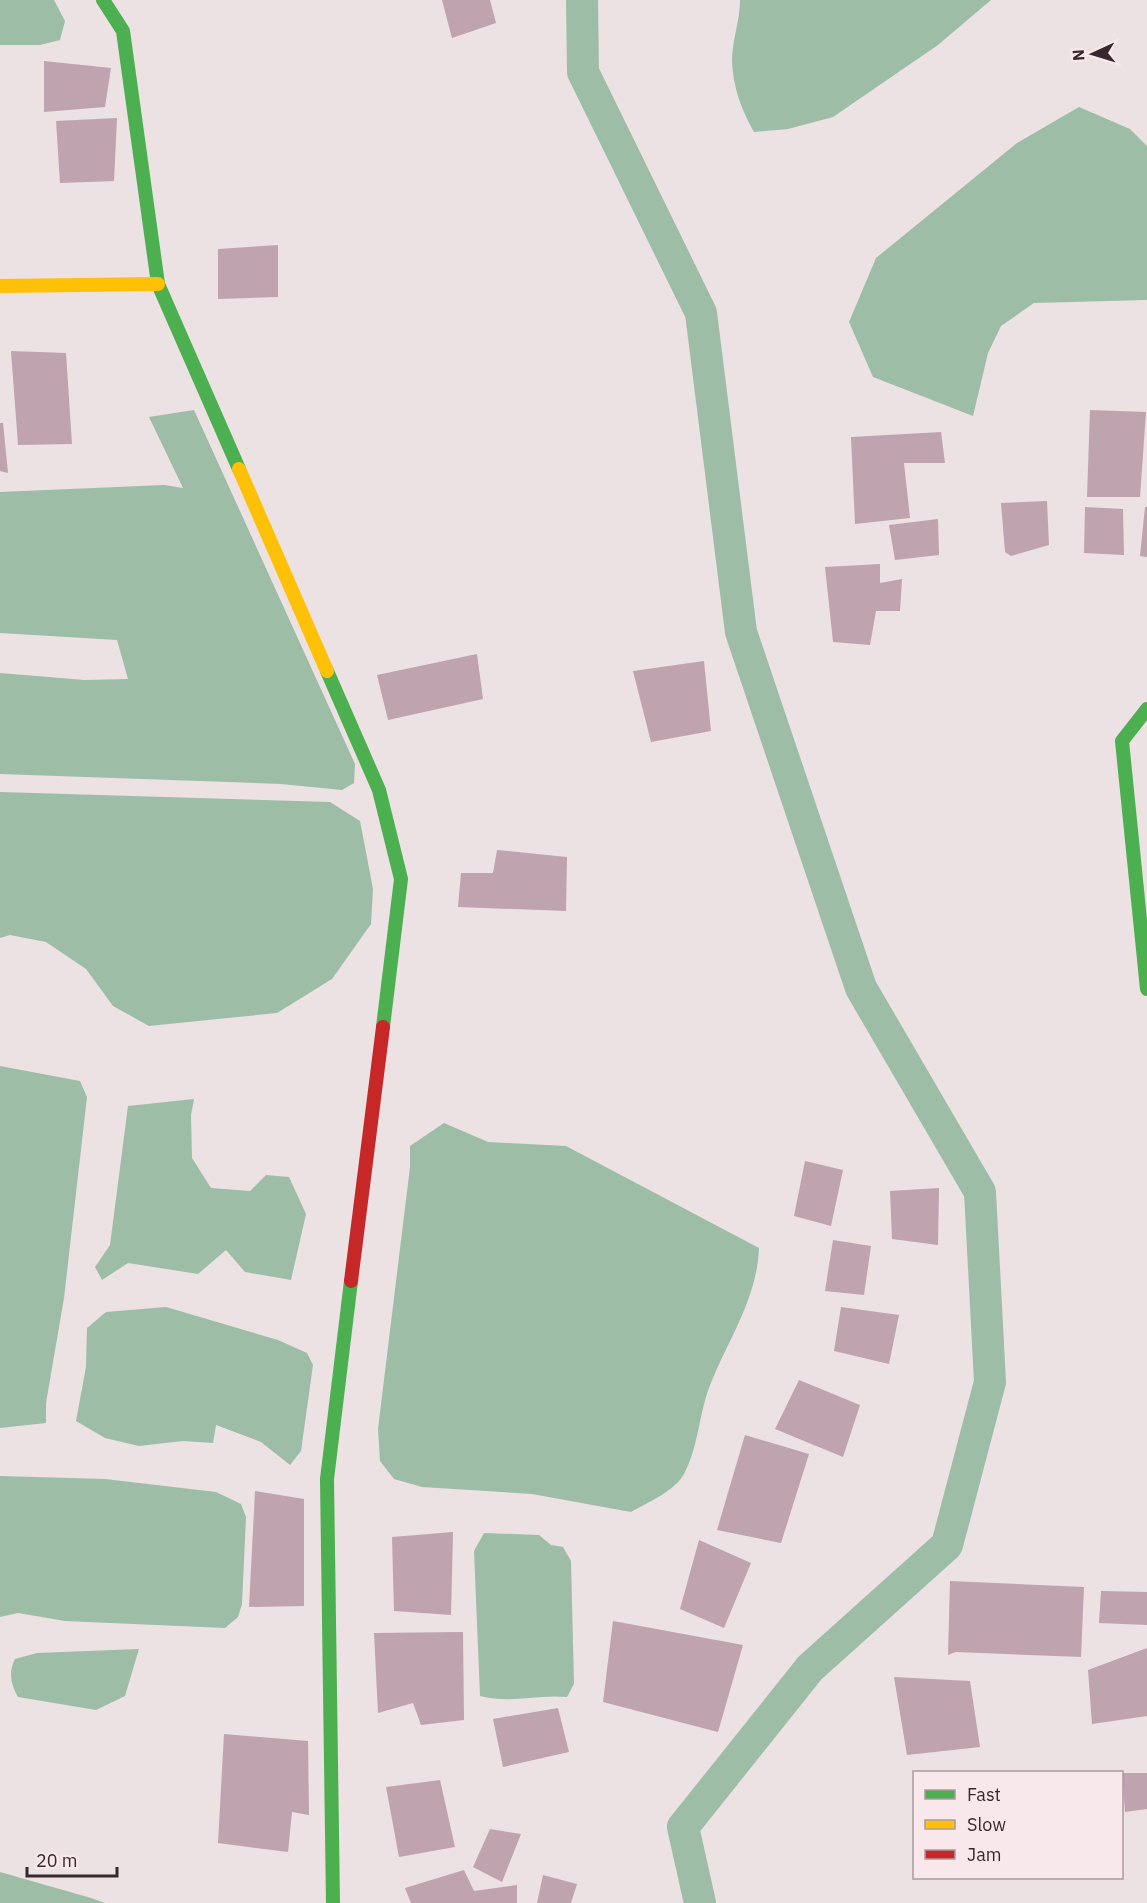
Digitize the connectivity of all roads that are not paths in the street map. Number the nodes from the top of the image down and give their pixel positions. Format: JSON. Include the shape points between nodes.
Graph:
{"nodes":[{"id":1,"x":103,"y":0,"type":"edge"},
{"id":2,"x":158,"y":284,"type":"junction"},
{"id":3,"x":0,"y":286,"type":"edge"},
{"id":4,"x":1147,"y":709,"type":"edge"},
{"id":5,"x":1147,"y":989,"type":"edge"},
{"id":6,"x":333,"y":1903,"type":"edge"}],
"edges":[{"from":1,"to":2,"type":"street","via":[[123,31]]},
{"from":2,"to":3,"type":"street"},
{"from":2,"to":6,"type":"street","via":[[379,790],[401,879],[327,1479]]},
{"from":4,"to":5,"type":"street","via":[[1122,741]]}]}
